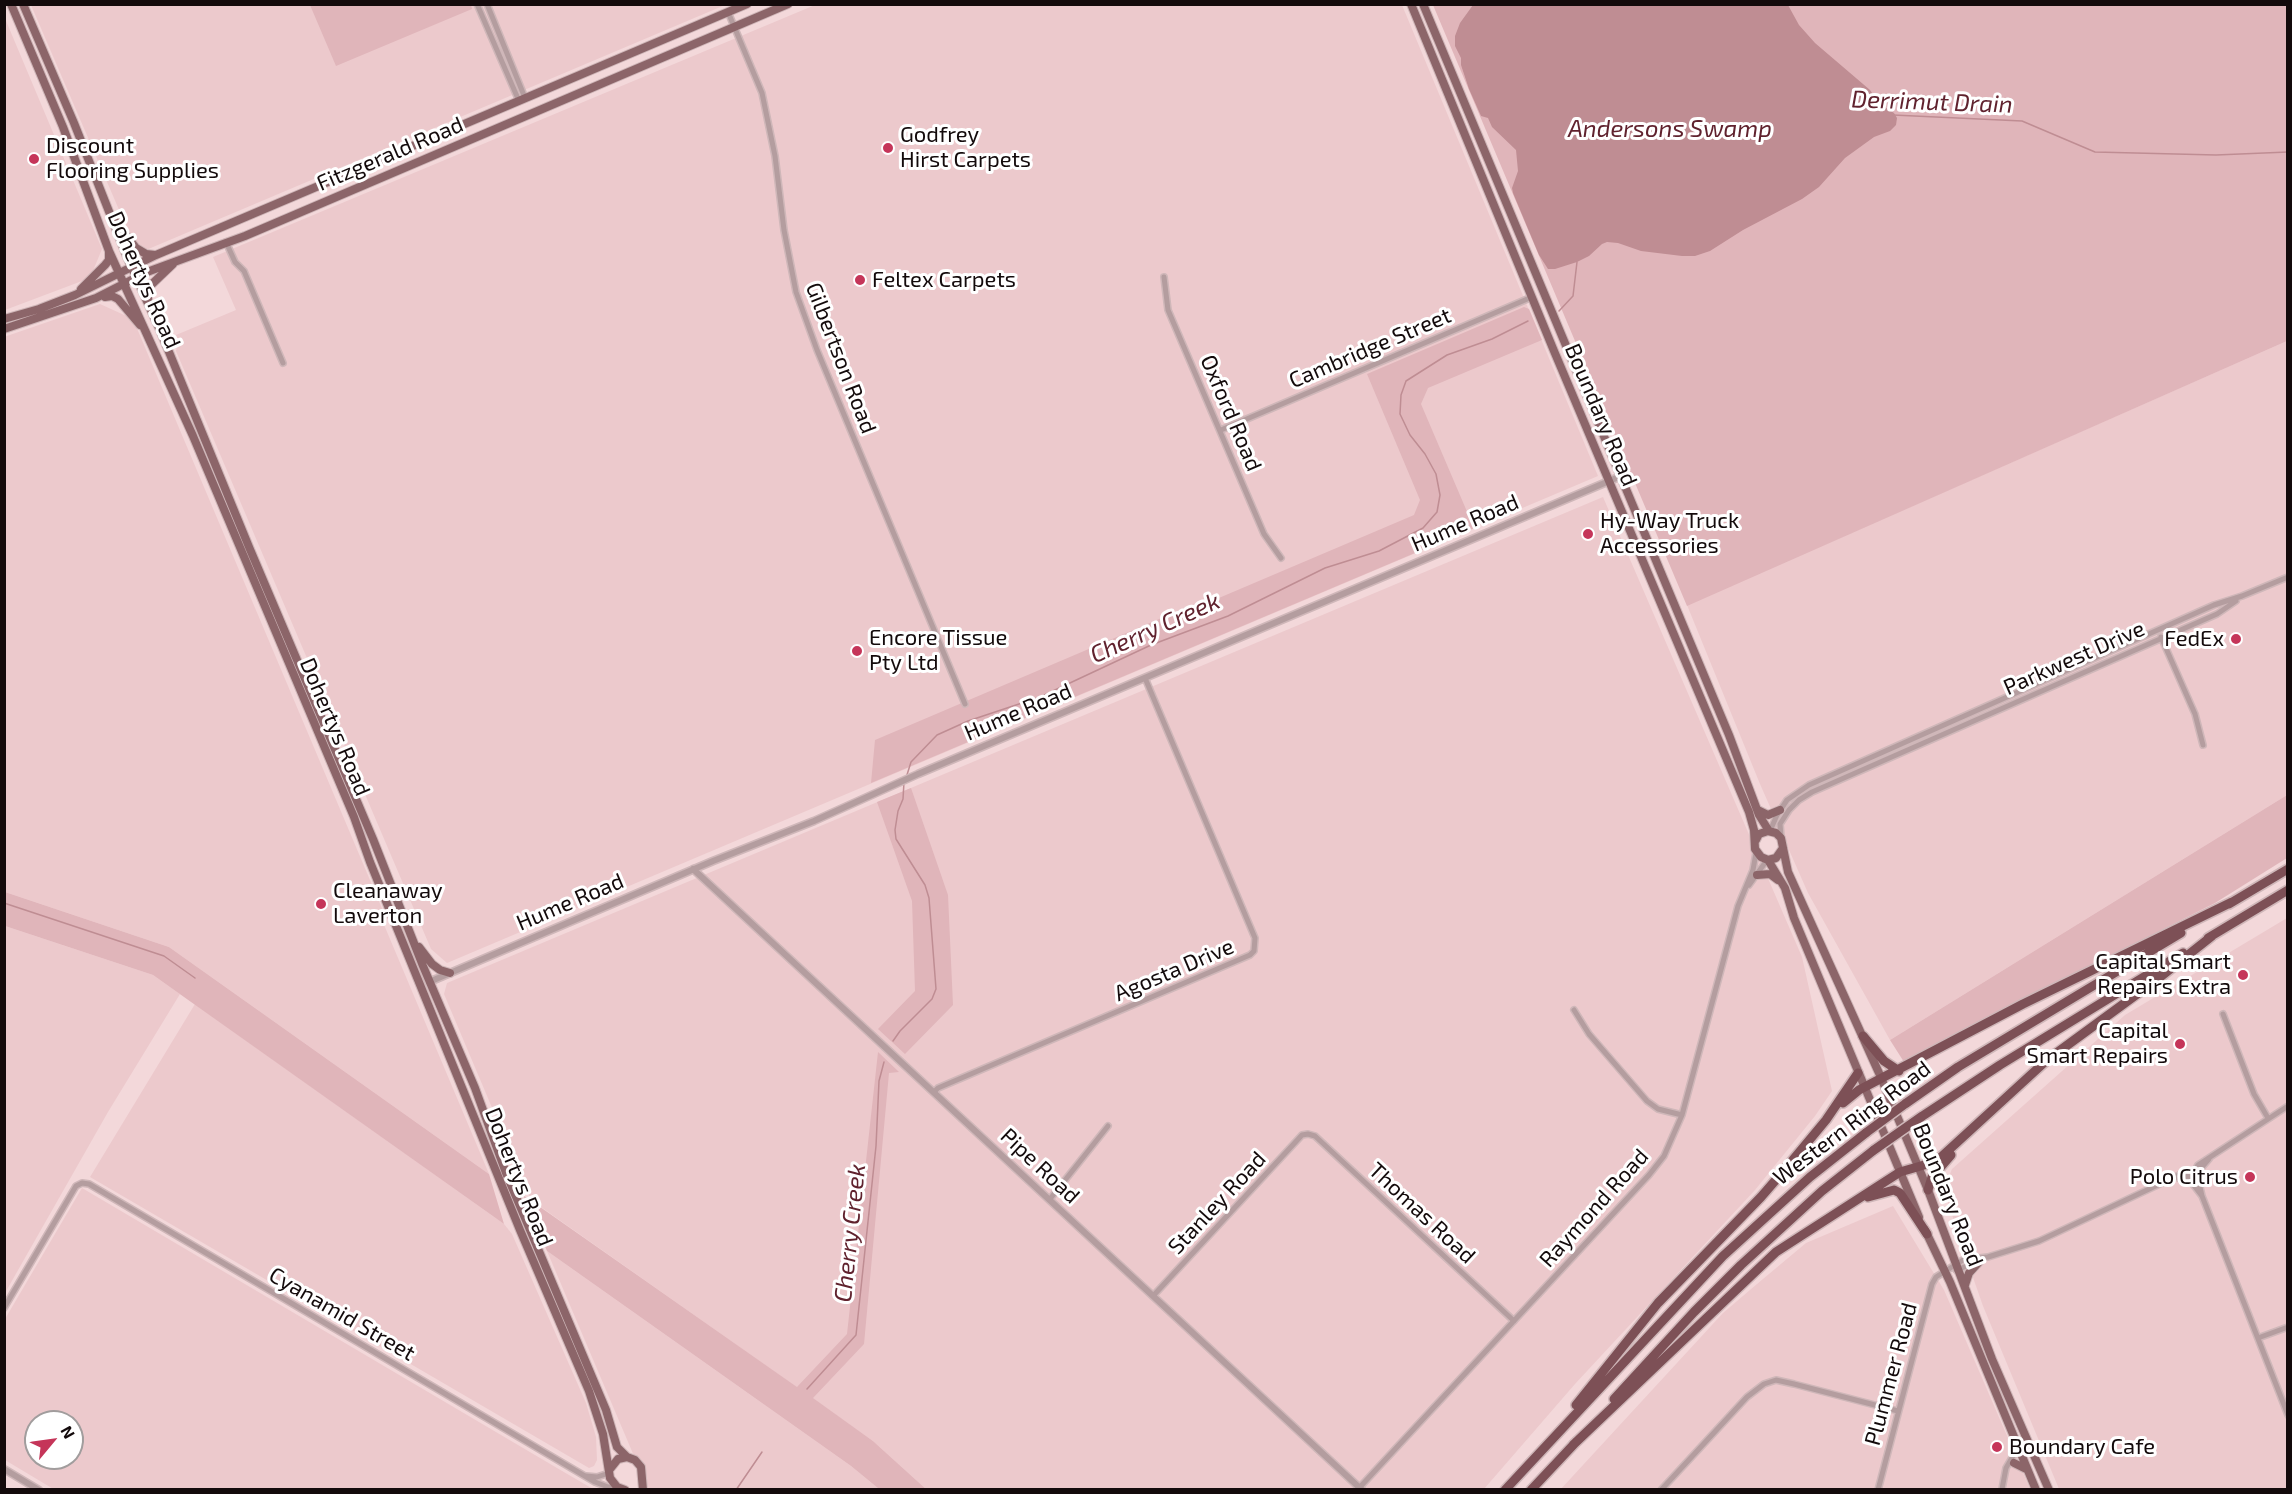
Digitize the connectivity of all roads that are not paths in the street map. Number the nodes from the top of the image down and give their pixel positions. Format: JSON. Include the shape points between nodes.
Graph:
{"nodes":[{"id":1,"x":11,"y":4,"type":"edge"},
{"id":2,"x":477,"y":4,"type":"edge"},
{"id":3,"x":487,"y":4,"type":"edge"},
{"id":4,"x":747,"y":4,"type":"edge"},
{"id":5,"x":788,"y":4,"type":"edge"},
{"id":6,"x":1411,"y":4,"type":"edge"},
{"id":7,"x":1423,"y":4,"type":"edge"},
{"id":8,"x":25,"y":8,"type":"edge"},
{"id":9,"x":728,"y":12,"type":"junction"},
{"id":10,"x":16,"y":16,"type":"junction"},
{"id":11,"x":735,"y":26,"type":"junction"},
{"id":12,"x":510,"y":58,"type":"junction"},
{"id":13,"x":501,"y":61,"type":"junction"},
{"id":14,"x":52,"y":72,"type":"junction"},
{"id":15,"x":42,"y":76,"type":"junction"},
{"id":16,"x":522,"y":100,"type":"junction"},
{"id":17,"x":529,"y":114,"type":"junction"},
{"id":18,"x":74,"y":123,"type":"junction"},
{"id":19,"x":63,"y":127,"type":"junction"},
{"id":20,"x":108,"y":211,"type":"junction"},
{"id":21,"x":226,"y":242,"type":"junction"},
{"id":22,"x":109,"y":251,"type":"junction"},
{"id":23,"x":156,"y":255,"type":"junction"},
{"id":24,"x":176,"y":261,"type":"junction"},
{"id":25,"x":131,"y":266,"type":"junction"},
{"id":26,"x":119,"y":273,"type":"junction"},
{"id":27,"x":1164,"y":277,"type":"dead end"},
{"id":28,"x":136,"y":278,"type":"junction"},
{"id":29,"x":125,"y":285,"type":"junction"},
{"id":30,"x":1543,"y":292,"type":"junction"},
{"id":31,"x":75,"y":295,"type":"junction"},
{"id":32,"x":1532,"y":297,"type":"junction"},
{"id":33,"x":96,"y":298,"type":"junction"},
{"id":34,"x":148,"y":303,"type":"junction"},
{"id":35,"x":4,"y":319,"type":"edge"},
{"id":36,"x":4,"y":330,"type":"edge"},
{"id":37,"x":147,"y":333,"type":"junction"},
{"id":38,"x":283,"y":363,"type":"dead end"},
{"id":39,"x":1221,"y":430,"type":"junction"},
{"id":40,"x":1621,"y":476,"type":"junction"},
{"id":41,"x":1610,"y":481,"type":"junction"},
{"id":42,"x":231,"y":516,"type":"junction"},
{"id":43,"x":1281,"y":558,"type":"dead end"},
{"id":44,"x":2288,"y":576,"type":"edge"},
{"id":45,"x":2242,"y":596,"type":"junction"},
{"id":46,"x":2158,"y":630,"type":"junction"},
{"id":47,"x":2161,"y":638,"type":"junction"},
{"id":48,"x":286,"y":647,"type":"junction"},
{"id":49,"x":1145,"y":678,"type":"junction"},
{"id":50,"x":965,"y":704,"type":"dead end"},
{"id":51,"x":2203,"y":745,"type":"dead end"},
{"id":52,"x":1880,"y":754,"type":"junction"},
{"id":53,"x":1883,"y":760,"type":"junction"},
{"id":54,"x":1757,"y":810,"type":"junction"},
{"id":55,"x":1780,"y":810,"type":"junction"},
{"id":56,"x":1769,"y":831,"type":"junction"},
{"id":57,"x":1781,"y":838,"type":"junction"},
{"id":58,"x":1756,"y":840,"type":"junction"},
{"id":59,"x":1783,"y":848,"type":"junction"},
{"id":60,"x":1756,"y":853,"type":"junction"},
{"id":61,"x":1768,"y":860,"type":"junction"},
{"id":62,"x":2288,"y":868,"type":"edge"},
{"id":63,"x":693,"y":869,"type":"junction"},
{"id":64,"x":1757,"y":874,"type":"junction"},
{"id":65,"x":1785,"y":888,"type":"junction"},
{"id":66,"x":1745,"y":889,"type":"junction"},
{"id":67,"x":2288,"y":890,"type":"edge"},
{"id":68,"x":2232,"y":902,"type":"junction"},
{"id":69,"x":403,"y":916,"type":"junction"},
{"id":70,"x":2212,"y":936,"type":"junction"},
{"id":71,"x":450,"y":973,"type":"junction"},
{"id":72,"x":429,"y":982,"type":"junction"},
{"id":73,"x":420,"y":986,"type":"junction"},
{"id":74,"x":1575,"y":1010,"type":"dead end"},
{"id":75,"x":2223,"y":1014,"type":"dead end"},
{"id":76,"x":1863,"y":1036,"type":"junction"},
{"id":77,"x":1899,"y":1071,"type":"junction"},
{"id":78,"x":1858,"y":1073,"type":"junction"},
{"id":79,"x":1882,"y":1080,"type":"junction"},
{"id":80,"x":1864,"y":1088,"type":"junction"},
{"id":81,"x":934,"y":1092,"type":"junction"},
{"id":82,"x":2288,"y":1106,"type":"edge"},
{"id":83,"x":1996,"y":1108,"type":"junction"},
{"id":84,"x":1682,"y":1115,"type":"junction"},
{"id":85,"x":2268,"y":1118,"type":"junction"},
{"id":86,"x":1826,"y":1120,"type":"junction"},
{"id":87,"x":1108,"y":1126,"type":"dead end"},
{"id":88,"x":1305,"y":1134,"type":"joint"},
{"id":89,"x":1918,"y":1166,"type":"junction"},
{"id":90,"x":1900,"y":1172,"type":"junction"},
{"id":91,"x":2191,"y":1178,"type":"junction"},
{"id":92,"x":1928,"y":1190,"type":"junction"},
{"id":93,"x":1050,"y":1199,"type":"junction"},
{"id":94,"x":1855,"y":1203,"type":"junction"},
{"id":95,"x":1927,"y":1234,"type":"junction"},
{"id":96,"x":1988,"y":1257,"type":"junction"},
{"id":97,"x":1980,"y":1262,"type":"junction"},
{"id":98,"x":1957,"y":1267,"type":"junction"},
{"id":99,"x":1945,"y":1272,"type":"junction"},
{"id":100,"x":1965,"y":1287,"type":"junction"},
{"id":101,"x":1153,"y":1296,"type":"junction"},
{"id":102,"x":4,"y":1308,"type":"edge"},
{"id":103,"x":1514,"y":1321,"type":"junction"},
{"id":104,"x":2288,"y":1327,"type":"edge"},
{"id":105,"x":2258,"y":1338,"type":"junction"},
{"id":106,"x":1898,"y":1411,"type":"junction"},
{"id":107,"x":2288,"y":1415,"type":"edge"},
{"id":108,"x":1573,"y":1445,"type":"junction"},
{"id":109,"x":1544,"y":1448,"type":"junction"},
{"id":110,"x":2032,"y":1449,"type":"junction"},
{"id":111,"x":2015,"y":1453,"type":"junction"},
{"id":112,"x":627,"y":1457,"type":"junction"},
{"id":113,"x":2023,"y":1459,"type":"junction"},
{"id":114,"x":4,"y":1469,"type":"edge"},
{"id":115,"x":2027,"y":1470,"type":"junction"},
{"id":116,"x":610,"y":1471,"type":"junction"},
{"id":117,"x":585,"y":1475,"type":"junction"},
{"id":118,"x":642,"y":1476,"type":"junction"},
{"id":119,"x":622,"y":1488,"type":"edge"},
{"id":120,"x":1361,"y":1488,"type":"edge"},
{"id":121,"x":2002,"y":1489,"type":"edge"},
{"id":122,"x":39,"y":1490,"type":"edge"},
{"id":123,"x":643,"y":1490,"type":"edge"},
{"id":124,"x":1505,"y":1490,"type":"edge"},
{"id":125,"x":1531,"y":1490,"type":"edge"},
{"id":126,"x":1661,"y":1490,"type":"edge"},
{"id":127,"x":1878,"y":1490,"type":"edge"},
{"id":128,"x":2036,"y":1490,"type":"edge"},
{"id":129,"x":2049,"y":1490,"type":"edge"}],
"edges":[{"from":1,"to":10,"type":"main road","name":"Dohertys Road"},
{"from":2,"to":13,"type":"street"},
{"from":3,"to":12,"type":"street"},
{"from":4,"to":9,"type":"main road","name":"Fitzgerald Road"},
{"from":5,"to":11,"type":"main road","name":"Fitzgerald Road"},
{"from":6,"to":32,"type":"main road","name":"Boundary Road"},
{"from":7,"to":30,"type":"main road","name":"Boundary Road"},
{"from":8,"to":10,"type":"main road"},
{"from":8,"to":14,"type":"main road","name":"Dohertys Road"},
{"from":9,"to":11,"type":"street","name":"Gilbertson Road"},
{"from":9,"to":16,"type":"main road","name":"Fitzgerald Road"},
{"from":10,"to":15,"type":"main road","name":"Dohertys Road"},
{"from":11,"to":17,"type":"main road","name":"Fitzgerald Road"},
{"from":11,"to":50,"type":"street","name":"Gilbertson Road","via":[[762,93],[796,291]]},
{"from":12,"to":13,"type":"street"},
{"from":12,"to":16,"type":"street"},
{"from":13,"to":16,"type":"street"},
{"from":14,"to":15,"type":"main road"},
{"from":14,"to":18,"type":"main road","name":"Dohertys Road"},
{"from":15,"to":19,"type":"main road","name":"Dohertys Road"},
{"from":16,"to":17,"type":"main road"},
{"from":16,"to":23,"type":"main road","name":"Fitzgerald Road"},
{"from":17,"to":21,"type":"main road","name":"Fitzgerald Road"},
{"from":18,"to":19,"type":"main road"},
{"from":18,"to":20,"type":"main road","name":"Dohertys Road"},
{"from":19,"to":22,"type":"main road","name":"Dohertys Road"},
{"from":20,"to":23,"type":"main road","via":[[136,248]]},
{"from":20,"to":25,"type":"main road","name":"Dohertys Road"},
{"from":21,"to":24,"type":"main road","name":"Fitzgerald Road"},
{"from":21,"to":38,"type":"street","via":[[244,271]]},
{"from":22,"to":26,"type":"main road","name":"Dohertys Road"},
{"from":22,"to":31,"type":"main road","via":[[109,260]]},
{"from":23,"to":25,"type":"main road","name":"Fitzgerald Road"},
{"from":24,"to":28,"type":"main road","name":"Fitzgerald Road"},
{"from":24,"to":34,"type":"main road","via":[[151,285]]},
{"from":25,"to":26,"type":"main road","name":"Fitzgerald Road"},
{"from":25,"to":28,"type":"main road","name":"Dohertys Road"},
{"from":26,"to":29,"type":"main road","name":"Dohertys Road"},
{"from":26,"to":31,"type":"main road","name":"Fitzgerald Road"},
{"from":27,"to":39,"type":"street","name":"Oxford Road","via":[[1168,310]]},
{"from":28,"to":29,"type":"main road","name":"Fitzgerald Road"},
{"from":28,"to":34,"type":"main road","name":"Dohertys Road"},
{"from":29,"to":33,"type":"main road","name":"Fitzgerald Road"},
{"from":29,"to":37,"type":"main road","name":"Dohertys Road"},
{"from":30,"to":32,"type":"main road"},
{"from":30,"to":40,"type":"main road","name":"Boundary Road"},
{"from":31,"to":35,"type":"main road","name":"Fitzgerald Road"},
{"from":32,"to":39,"type":"street","name":"Cambridge Street"},
{"from":32,"to":41,"type":"main road","name":"Boundary Road"},
{"from":33,"to":36,"type":"main road","name":"Fitzgerald Road"},
{"from":33,"to":37,"type":"main road","via":[[118,299]]},
{"from":34,"to":42,"type":"main road","name":"Dohertys Road"},
{"from":37,"to":42,"type":"main road","name":"Dohertys Road"},
{"from":39,"to":43,"type":"street","name":"Oxford Road","via":[[1264,534]]},
{"from":40,"to":41,"type":"street","name":"Hume Road"},
{"from":40,"to":54,"type":"main road","name":"Boundary Road"},
{"from":41,"to":49,"type":"street","name":"Hume Road"},
{"from":41,"to":58,"type":"main road","name":"Boundary Road","via":[[1747,806]]},
{"from":42,"to":48,"type":"main road","name":"Dohertys Road"},
{"from":44,"to":45,"type":"street"},
{"from":45,"to":46,"type":"street","name":"Parkwest Drive"},
{"from":45,"to":47,"type":"street","name":"Parkwest Drive","via":[[2217,614]]},
{"from":46,"to":47,"type":"street"},
{"from":46,"to":52,"type":"street","name":"Parkwest Drive"},
{"from":47,"to":51,"type":"street","via":[[2195,714]]},
{"from":47,"to":53,"type":"street","name":"Parkwest Drive"},
{"from":48,"to":69,"type":"main road","name":"Dohertys Road","via":[[373,839]]},
{"from":48,"to":73,"type":"main road","name":"Dohertys Road"},
{"from":49,"to":63,"type":"street","name":"Hume Road"},
{"from":49,"to":81,"type":"street","name":"Agosta Drive","via":[[1255,938],[1254,951]]},
{"from":52,"to":53,"type":"street"},
{"from":52,"to":55,"type":"street","name":"Parkwest Drive","via":[[1799,790]]},
{"from":53,"to":57,"type":"street","name":"Parkwest Drive","via":[[1799,800],[1780,824]]},
{"from":54,"to":55,"type":"main road","via":[[1768,815]]},
{"from":54,"to":56,"type":"main road","name":"Boundary Road"},
{"from":55,"to":56,"type":"street","name":"Parkwest Drive"},
{"from":56,"to":57,"type":"main road"},
{"from":56,"to":58,"type":"main road"},
{"from":57,"to":59,"type":"main road"},
{"from":58,"to":60,"type":"main road"},
{"from":59,"to":61,"type":"main road","via":[[1776,858]]},
{"from":59,"to":76,"type":"main road","name":"Boundary Road","via":[[1788,872]]},
{"from":60,"to":61,"type":"main road"},
{"from":60,"to":66,"type":"street","name":"Raymond Road"},
{"from":61,"to":64,"type":"street","name":"Raymond Road"},
{"from":61,"to":65,"type":"main road","name":"Boundary Road"},
{"from":62,"to":68,"type":"highway","name":"Western Ring Road"},
{"from":63,"to":71,"type":"street","name":"Hume Road"},
{"from":63,"to":81,"type":"street","name":"Pipe Road"},
{"from":64,"to":65,"type":"main road","via":[[1770,874]]},
{"from":64,"to":66,"type":"street","name":"Raymond Road"},
{"from":65,"to":78,"type":"main road","name":"Boundary Road"},
{"from":66,"to":84,"type":"street","name":"Raymond Road"},
{"from":67,"to":70,"type":"highway","name":"Western Ring Road"},
{"from":68,"to":77,"type":"highway","via":[[2023,1004]]},
{"from":68,"to":109,"type":"highway","name":"Western Ring Road","bridge":true,"via":[[1958,1067],[1810,1177],[1723,1256]]},
{"from":69,"to":71,"type":"main road","via":[[426,958],[437,969]]},
{"from":69,"to":72,"type":"main road","name":"Dohertys Road"},
{"from":70,"to":83,"type":"highway","via":[[2047,1060]]},
{"from":70,"to":108,"type":"highway","name":"Western Ring Road","bridge":true,"via":[[2000,1065],[1874,1150],[1822,1191],[1741,1265]]},
{"from":71,"to":72,"type":"street","name":"Hume Road"},
{"from":72,"to":73,"type":"main road"},
{"from":72,"to":112,"type":"main road","name":"Dohertys Road","via":[[603,1402],[617,1447]]},
{"from":73,"to":116,"type":"main road","name":"Dohertys Road","via":[[592,1398]]},
{"from":74,"to":84,"type":"street","via":[[1589,1034],[1647,1101],[1658,1109]]},
{"from":75,"to":85,"type":"street","via":[[2254,1094]]},
{"from":76,"to":77,"type":"highway","via":[[1884,1061]]},
{"from":76,"to":79,"type":"main road","name":"Boundary Road"},
{"from":77,"to":79,"type":"highway"},
{"from":78,"to":80,"type":"main road","name":"Boundary Road"},
{"from":78,"to":86,"type":"highway"},
{"from":79,"to":80,"type":"highway"},
{"from":79,"to":89,"type":"main road","name":"Boundary Road"},
{"from":80,"to":86,"type":"highway"},
{"from":80,"to":90,"type":"main road","name":"Boundary Road"},
{"from":81,"to":93,"type":"street","name":"Pipe Road"},
{"from":82,"to":85,"type":"street"},
{"from":83,"to":89,"type":"highway","via":[[1940,1158]]},
{"from":83,"to":92,"type":"highway","via":[[1936,1172]]},
{"from":84,"to":103,"type":"street","name":"Raymond Road","via":[[1664,1156],[1649,1175]]},
{"from":85,"to":91,"type":"street","via":[[2198,1165]]},
{"from":86,"to":109,"type":"highway","via":[[1761,1197],[1658,1303]]},
{"from":87,"to":93,"type":"street"},
{"from":88,"to":101,"type":"street","name":"Stanley Road"},
{"from":88,"to":103,"type":"street","name":"Thomas Road","via":[[1315,1136]]},
{"from":89,"to":90,"type":"highway"},
{"from":89,"to":92,"type":"main road","name":"Boundary Road"},
{"from":90,"to":94,"type":"highway"},
{"from":90,"to":95,"type":"main road","name":"Boundary Road"},
{"from":91,"to":96,"type":"street","via":[[2174,1177],[2039,1241]]},
{"from":91,"to":105,"type":"street","via":[[2202,1196]]},
{"from":92,"to":98,"type":"main road","name":"Boundary Road"},
{"from":93,"to":101,"type":"street","name":"Pipe Road"},
{"from":94,"to":95,"type":"highway","via":[[1897,1191]]},
{"from":94,"to":108,"type":"highway","via":[[1764,1262]]},
{"from":95,"to":99,"type":"main road","name":"Boundary Road"},
{"from":96,"to":97,"type":"street"},
{"from":96,"to":98,"type":"street","via":[[1963,1260]]},
{"from":97,"to":98,"type":"street"},
{"from":97,"to":100,"type":"main road","via":[[1968,1274]]},
{"from":98,"to":99,"type":"street"},
{"from":98,"to":100,"type":"main road","name":"Boundary Road"},
{"from":99,"to":106,"type":"street","name":"Plummer Road","via":[[1932,1284]]},
{"from":99,"to":111,"type":"main road","name":"Boundary Road"},
{"from":100,"to":110,"type":"main road","name":"Boundary Road"},
{"from":101,"to":120,"type":"street","name":"Pipe Road"},
{"from":102,"to":117,"type":"street","name":"Cyanamid Street","via":[[76,1186],[88,1184]]},
{"from":103,"to":120,"type":"street","name":"Raymond Road"},
{"from":104,"to":105,"type":"street"},
{"from":105,"to":107,"type":"street"},
{"from":106,"to":126,"type":"street","via":[[1776,1380],[1747,1397]]},
{"from":106,"to":127,"type":"street","name":"Plummer Road"},
{"from":108,"to":125,"type":"highway","name":"Western Ring Road"},
{"from":109,"to":124,"type":"highway","name":"Western Ring Road"},
{"from":110,"to":111,"type":"street"},
{"from":110,"to":113,"type":"street"},
{"from":110,"to":129,"type":"main road","name":"Boundary Road"},
{"from":111,"to":113,"type":"main road","name":"Boundary Road"},
{"from":111,"to":115,"type":"main road"},
{"from":111,"to":121,"type":"street","via":[[2006,1468]]},
{"from":112,"to":116,"type":"main road","via":[[618,1459]]},
{"from":112,"to":118,"type":"main road","via":[[639,1463]]},
{"from":113,"to":115,"type":"main road","name":"Boundary Road"},
{"from":114,"to":122,"type":"street"},
{"from":115,"to":128,"type":"main road","name":"Boundary Road"},
{"from":116,"to":117,"type":"street","via":[[597,1477]]},
{"from":116,"to":119,"type":"main road","via":[[613,1483]]},
{"from":117,"to":119,"type":"street","name":"Cyanamid Street","via":[[601,1485]]},
{"from":118,"to":119,"type":"main road","via":[[637,1484]]},
{"from":118,"to":123,"type":"main road"}]}
